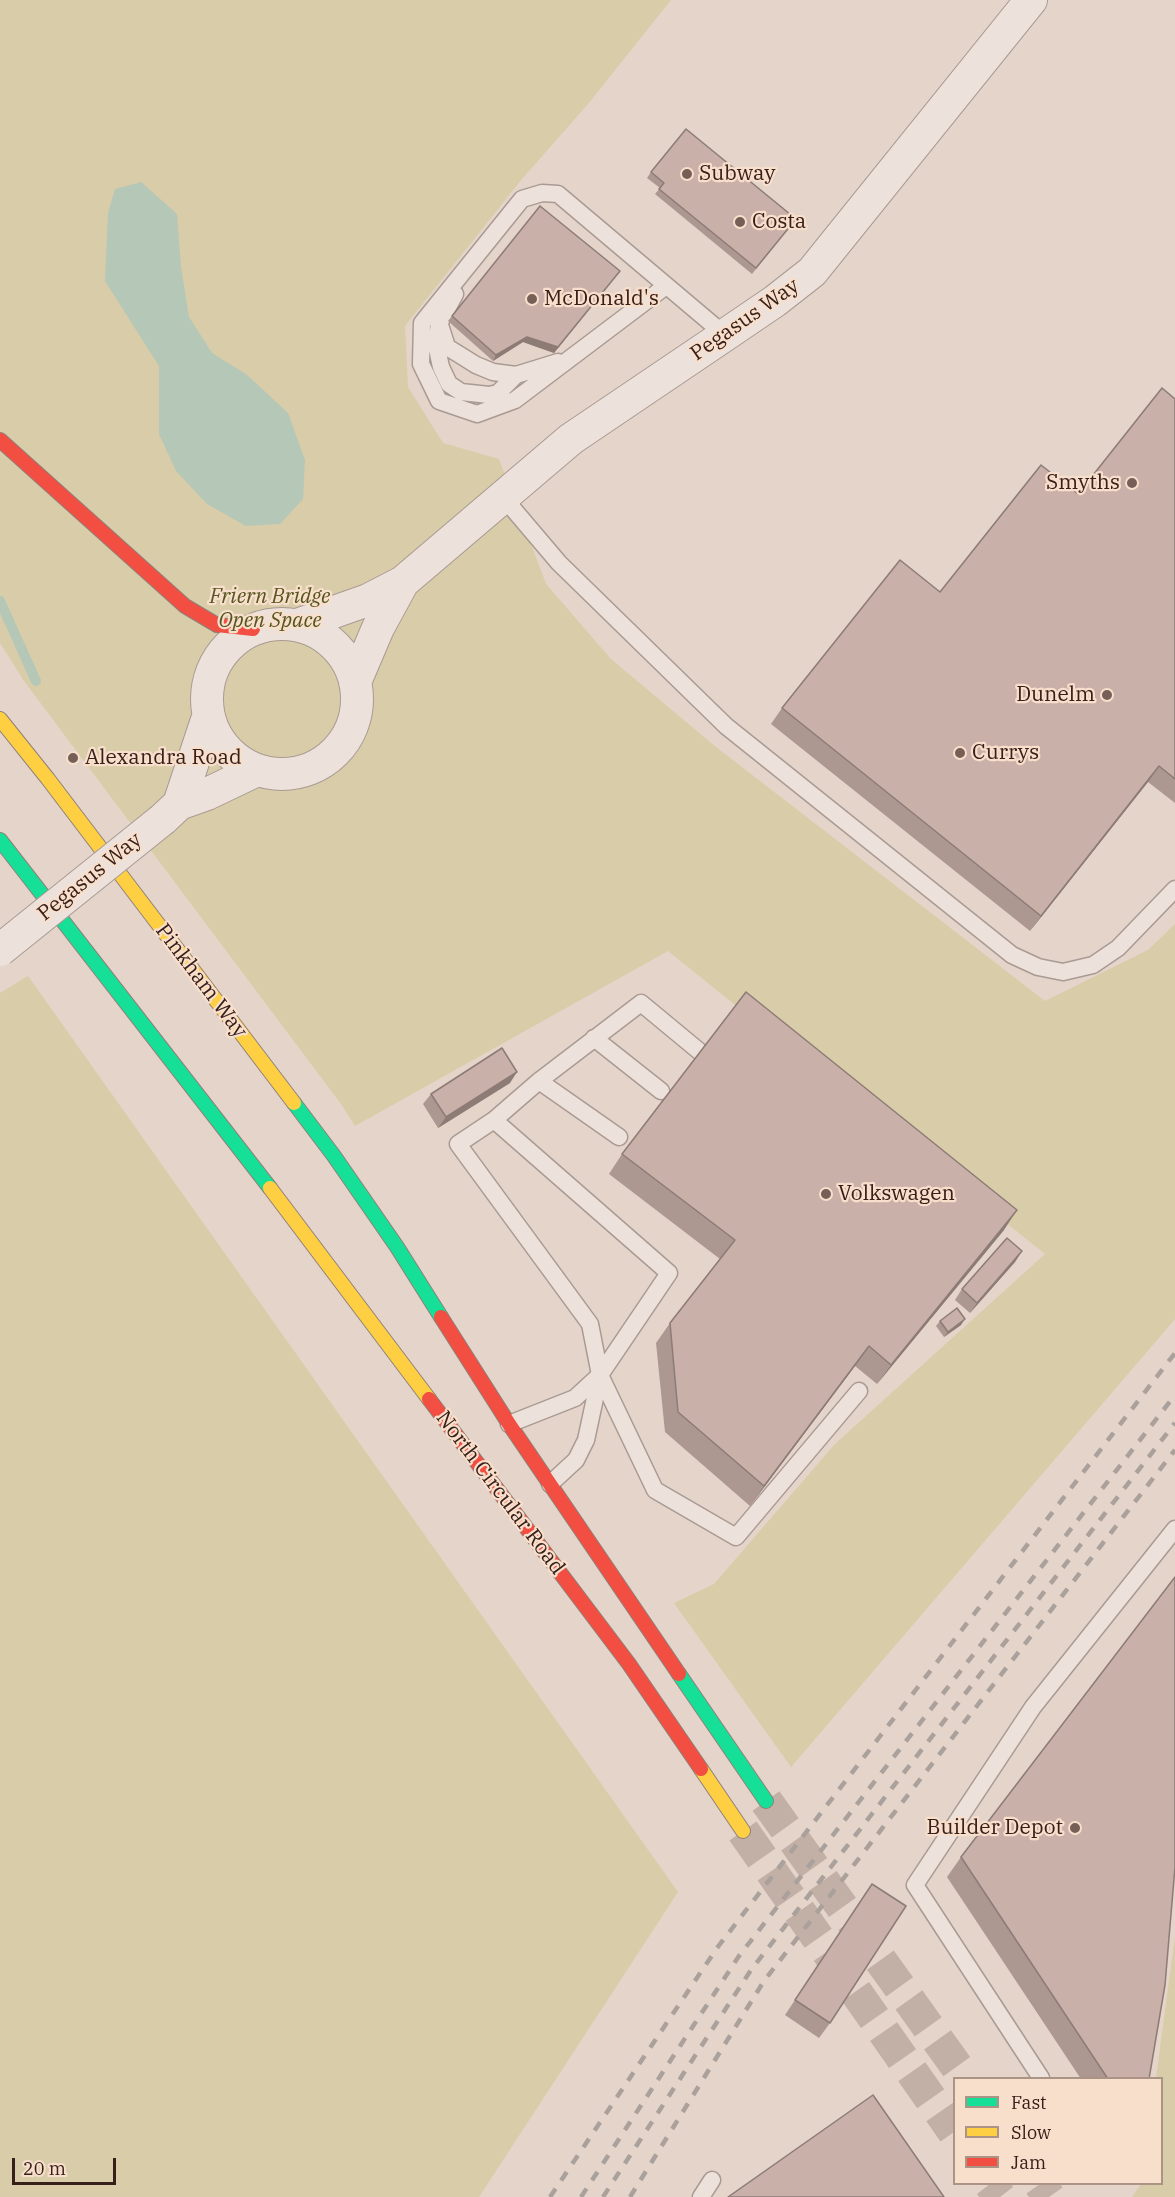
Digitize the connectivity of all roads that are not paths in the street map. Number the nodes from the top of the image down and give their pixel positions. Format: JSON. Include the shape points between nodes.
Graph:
{"nodes":[{"id":1,"x":1031,"y":0,"type":"edge"},
{"id":2,"x":472,"y":262,"type":"junction"},
{"id":3,"x":666,"y":286,"type":"junction"},
{"id":4,"x":439,"y":324,"type":"junction"},
{"id":5,"x":725,"y":335,"type":"junction"},
{"id":6,"x":570,"y":358,"type":"junction"},
{"id":7,"x":516,"y":375,"type":"junction"},
{"id":8,"x":0,"y":440,"type":"edge"},
{"id":9,"x":503,"y":497,"type":"junction"},
{"id":10,"x":403,"y":582,"type":"junction"},
{"id":11,"x":297,"y":625,"type":"junction"},
{"id":12,"x":254,"y":629,"type":"junction"},
{"id":13,"x":355,"y":682,"type":"junction"},
{"id":14,"x":208,"y":717,"type":"junction"},
{"id":15,"x":0,"y":719,"type":"edge"},
{"id":16,"x":255,"y":771,"type":"junction"},
{"id":17,"x":171,"y":812,"type":"junction"},
{"id":18,"x":0,"y":840,"type":"edge"},
{"id":19,"x":1175,"y":889,"type":"edge"},
{"id":20,"x":0,"y":950,"type":"edge"},
{"id":21,"x":594,"y":1038,"type":"junction"},
{"id":22,"x":699,"y":1051,"type":"edge"},
{"id":23,"x":540,"y":1081,"type":"junction"},
{"id":24,"x":661,"y":1092,"type":"dead end"},
{"id":25,"x":495,"y":1120,"type":"junction"},
{"id":26,"x":619,"y":1137,"type":"dead end"},
{"id":27,"x":397,"y":1247,"type":"joint"},
{"id":28,"x":600,"y":1375,"type":"junction"},
{"id":29,"x":859,"y":1391,"type":"edge"},
{"id":30,"x":509,"y":1424,"type":"junction"},
{"id":31,"x":550,"y":1484,"type":"junction"},
{"id":32,"x":1175,"y":1529,"type":"edge"},
{"id":33,"x":766,"y":1801,"type":"tunnel mouth"},
{"id":34,"x":743,"y":1831,"type":"tunnel mouth"},
{"id":35,"x":1040,"y":2077,"type":"edge"},
{"id":36,"x":712,"y":2180,"type":"dead end"},
{"id":37,"x":701,"y":2197,"type":"edge"}],
"edges":[{"from":1,"to":5,"type":"street","name":"Pegasus Way","via":[[812,272]]},
{"from":2,"to":3,"type":"lane","via":[[522,199],[542,193],[558,194]]},
{"from":2,"to":4,"type":"lane"},
{"from":2,"to":6,"type":"lane","via":[[422,323],[421,364],[439,401],[477,414],[515,400]]},
{"from":3,"to":5,"type":"lane"},
{"from":3,"to":6,"type":"lane"},
{"from":4,"to":7,"type":"lane","via":[[447,347],[493,372]]},
{"from":4,"to":7,"type":"lane","via":[[436,344],[441,368],[449,384],[461,392],[498,393]]},
{"from":5,"to":9,"type":"street","name":"Pegasus Way","via":[[571,439]]},
{"from":6,"to":7,"type":"lane"},
{"from":8,"to":12,"type":"highway","via":[[185,606],[218,626]]},
{"from":9,"to":10,"type":"street","name":"Pegasus Way"},
{"from":9,"to":19,"type":"lane","via":[[559,563],[726,726],[1012,955],[1038,967],[1063,972],[1092,965],[1119,948]]},
{"from":10,"to":11,"type":"street","name":"Pegasus Way","via":[[368,600]]},
{"from":10,"to":13,"type":"street","name":"Pegasus Way"},
{"from":11,"to":12,"type":"street","via":[[273,624]]},
{"from":11,"to":13,"type":"street","via":[[336,646]]},
{"from":12,"to":14,"type":"street","via":[[225,649],[214,666],[206,698]]},
{"from":13,"to":16,"type":"street","via":[[356,715],[337,752],[305,772],[274,775]]},
{"from":14,"to":16,"type":"street","via":[[219,743]]},
{"from":14,"to":17,"type":"street"},
{"from":15,"to":27,"type":"highway","name":"Pinkham Way","via":[[334,1156]]},
{"from":16,"to":17,"type":"street","name":"Pegasus Way"},
{"from":17,"to":20,"type":"street","name":"Pegasus Way","bridge":true},
{"from":18,"to":34,"type":"highway","name":"North Circular Road","via":[[249,1160],[629,1664]]},
{"from":21,"to":22,"type":"lane","via":[[641,1003]]},
{"from":21,"to":23,"type":"lane"},
{"from":21,"to":24,"type":"lane"},
{"from":23,"to":25,"type":"lane"},
{"from":23,"to":26,"type":"lane"},
{"from":25,"to":28,"type":"lane","via":[[458,1143],[590,1324]]},
{"from":25,"to":28,"type":"lane","via":[[669,1273]]},
{"from":27,"to":30,"type":"highway","name":"North Circular Road"},
{"from":28,"to":29,"type":"lane","via":[[655,1490],[736,1537]]},
{"from":28,"to":30,"type":"lane","via":[[575,1398]]},
{"from":28,"to":31,"type":"lane","via":[[586,1440],[576,1460]]},
{"from":30,"to":31,"type":"highway","name":"North Circular Road"},
{"from":31,"to":33,"type":"highway","name":"North Circular Road"},
{"from":32,"to":35,"type":"lane","via":[[1033,1707],[915,1885]]},
{"from":36,"to":37,"type":"lane"}]}
